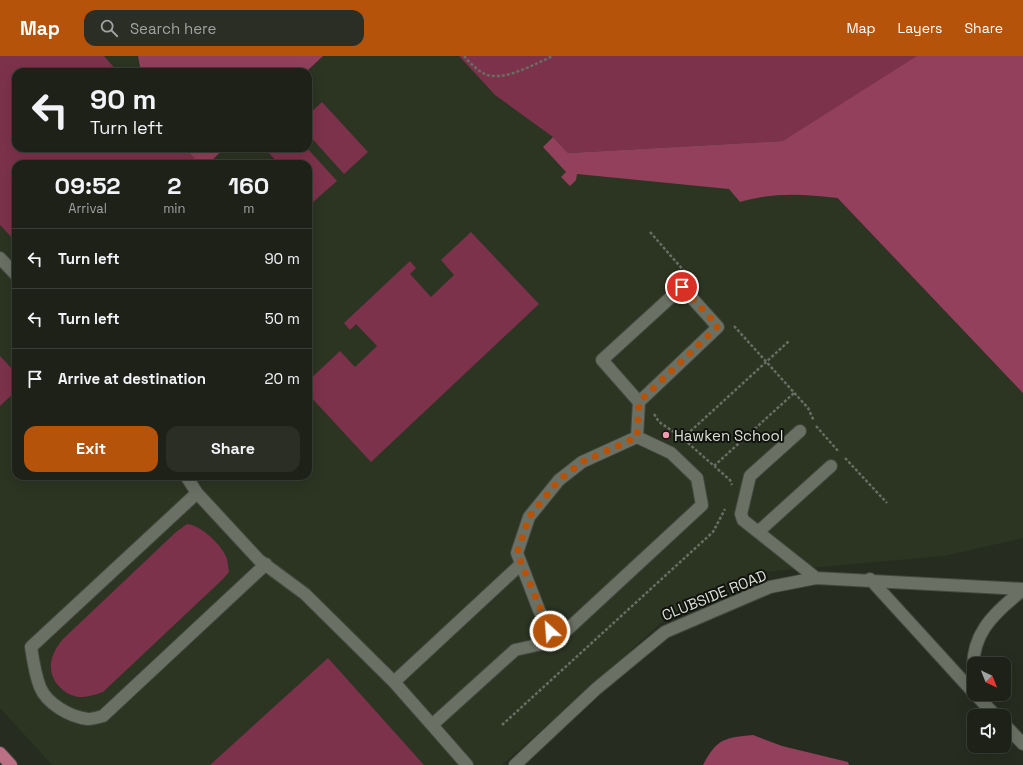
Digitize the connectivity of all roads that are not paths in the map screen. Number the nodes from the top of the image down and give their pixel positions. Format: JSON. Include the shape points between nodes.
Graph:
{"nodes":[{"id":1,"x":0,"y":258,"type":"edge"},
{"id":2,"x":12,"y":271,"type":"edge"},
{"id":3,"x":639,"y":402,"type":"junction"},
{"id":4,"x":800,"y":431,"type":"dead end"},
{"id":5,"x":637,"y":437,"type":"junction"},
{"id":6,"x":831,"y":466,"type":"dead end"},
{"id":7,"x":189,"y":480,"type":"edge"},
{"id":8,"x":197,"y":493,"type":"junction"},
{"id":9,"x":758,"y":532,"type":"junction"},
{"id":10,"x":266,"y":564,"type":"junction"},
{"id":11,"x":521,"y":564,"type":"junction"},
{"id":12,"x":816,"y":578,"type":"junction"},
{"id":13,"x":870,"y":579,"type":"junction"},
{"id":14,"x":1023,"y":590,"type":"edge"},
{"id":15,"x":555,"y":641,"type":"junction"},
{"id":16,"x":974,"y":657,"type":"edge"},
{"id":17,"x":394,"y":682,"type":"junction"},
{"id":18,"x":967,"y":685,"type":"edge"},
{"id":19,"x":982,"y":701,"type":"edge"},
{"id":20,"x":989,"y":709,"type":"edge"},
{"id":21,"x":432,"y":725,"type":"junction"},
{"id":22,"x":1011,"y":731,"type":"edge"},
{"id":23,"x":1023,"y":744,"type":"edge"},
{"id":24,"x":0,"y":753,"type":"edge"},
{"id":25,"x":11,"y":765,"type":"edge"},
{"id":26,"x":467,"y":765,"type":"edge"},
{"id":27,"x":515,"y":765,"type":"edge"}],
"edges":[{"from":1,"to":2,"type":"street"},
{"from":3,"to":3,"type":"street","via":[[718,326],[682,287],[602,360]]},
{"from":3,"to":5,"type":"street"},
{"from":4,"to":9,"type":"street","via":[[750,476],[741,514],[743,520]]},
{"from":5,"to":11,"type":"street","via":[[582,462],[559,480],[529,517],[517,553]]},
{"from":5,"to":15,"type":"street","via":[[670,453],[697,478],[702,505]]},
{"from":6,"to":9,"type":"street"},
{"from":7,"to":8,"type":"street"},
{"from":8,"to":10,"type":"street"},
{"from":8,"to":10,"type":"street","via":[[31,647],[41,688],[51,701],[75,716],[89,719],[104,716]]},
{"from":9,"to":12,"type":"street"},
{"from":10,"to":17,"type":"street","via":[[305,594]]},
{"from":11,"to":15,"type":"street","via":[[539,610]]},
{"from":11,"to":17,"type":"street"},
{"from":12,"to":13,"type":"street","name":"CLUBSIDE ROAD"},
{"from":12,"to":27,"type":"street","name":"CLUBSIDE ROAD","via":[[770,587],[665,632],[596,689]]},
{"from":13,"to":14,"type":"street","name":"CLUBSIDE ROAD"},
{"from":13,"to":18,"type":"street"},
{"from":14,"to":16,"type":"street","via":[[998,610],[986,625]]},
{"from":15,"to":21,"type":"street","via":[[516,650]]},
{"from":17,"to":21,"type":"street"},
{"from":19,"to":20,"type":"street"},
{"from":21,"to":26,"type":"street"},
{"from":22,"to":23,"type":"street"},
{"from":24,"to":25,"type":"main road"}]}
